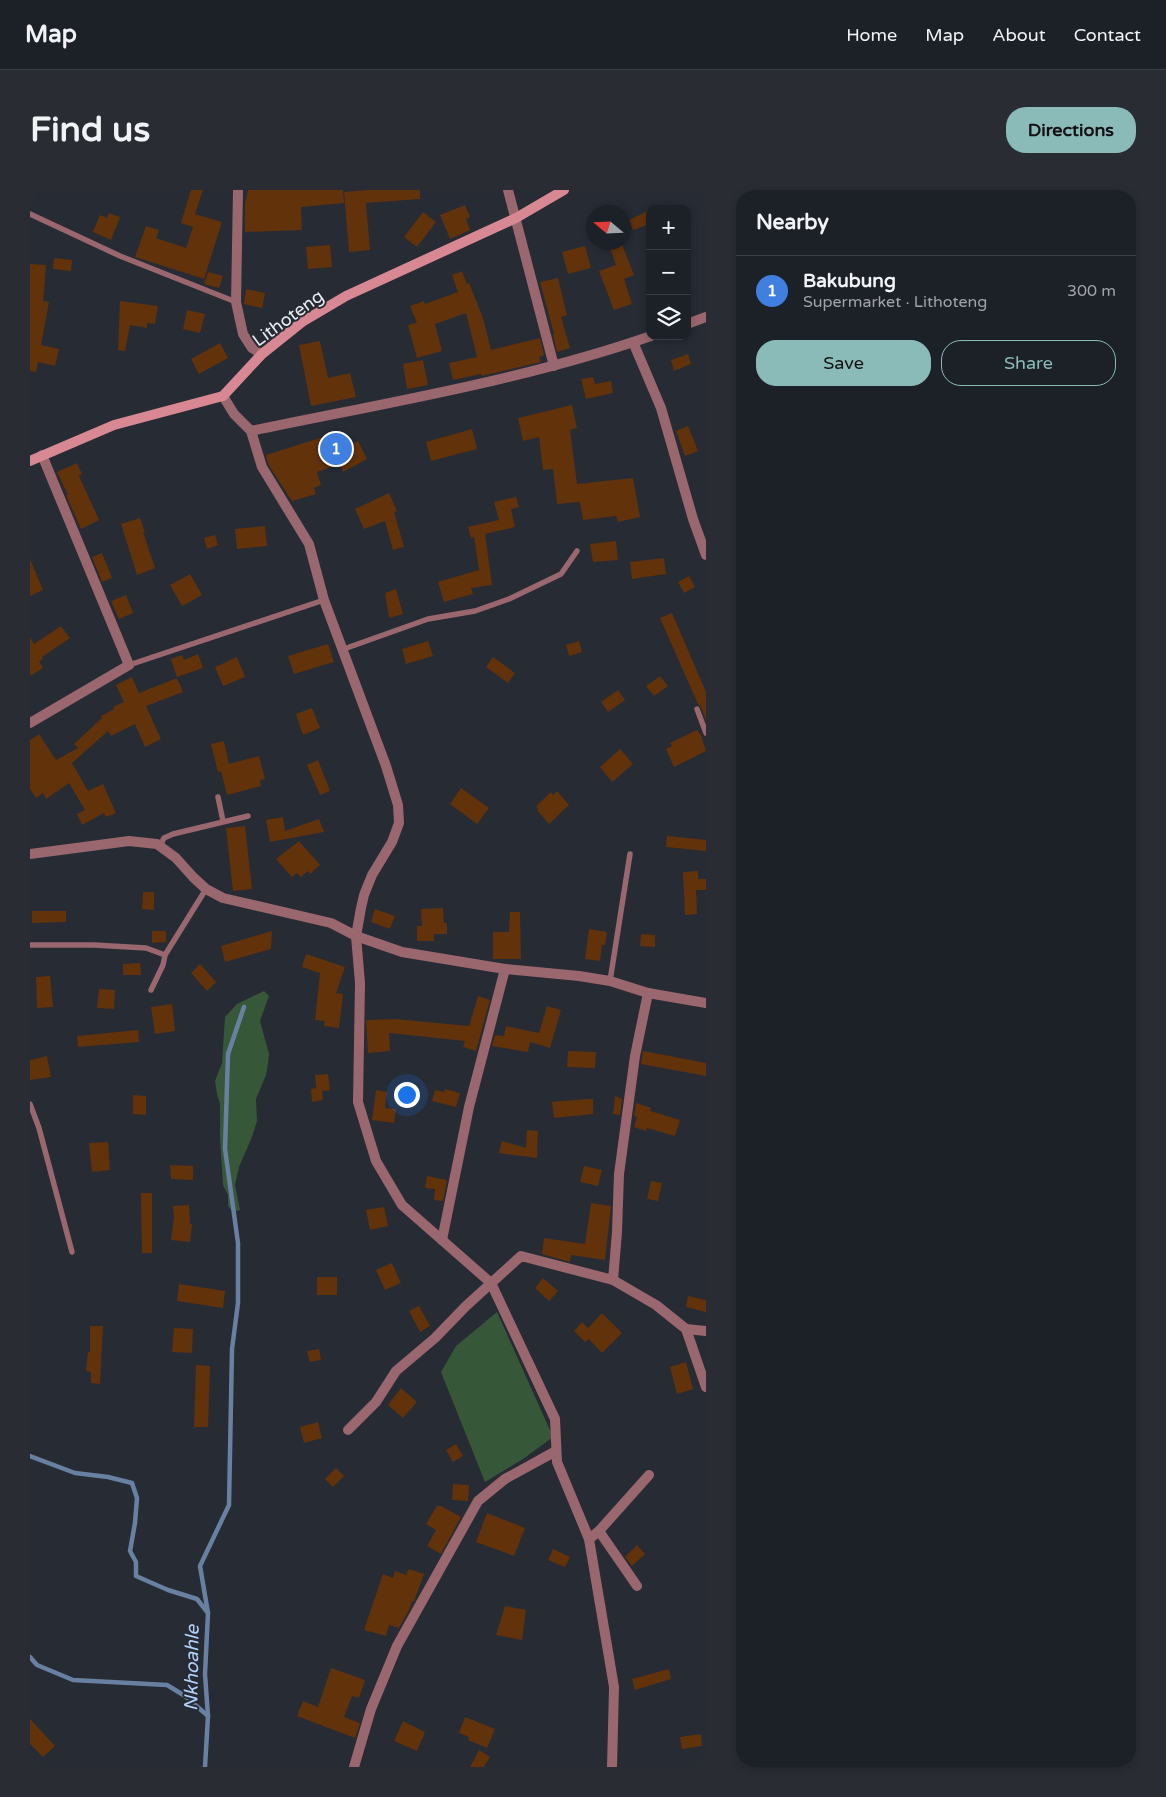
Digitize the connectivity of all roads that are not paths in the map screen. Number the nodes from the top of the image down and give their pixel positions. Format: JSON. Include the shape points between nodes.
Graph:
{"nodes":[{"id":1,"x":238,"y":190,"type":"edge"},
{"id":2,"x":508,"y":190,"type":"edge"},
{"id":3,"x":564,"y":190,"type":"edge"},
{"id":4,"x":30,"y":214,"type":"edge"},
{"id":5,"x":516,"y":218,"type":"junction"},
{"id":6,"x":236,"y":302,"type":"junction"},
{"id":7,"x":706,"y":317,"type":"edge"},
{"id":8,"x":691,"y":323,"type":"edge"},
{"id":9,"x":646,"y":338,"type":"edge"},
{"id":10,"x":633,"y":342,"type":"junction"},
{"id":11,"x":262,"y":354,"type":"junction"},
{"id":12,"x":554,"y":366,"type":"junction"},
{"id":13,"x":223,"y":396,"type":"junction"},
{"id":14,"x":251,"y":431,"type":"junction"},
{"id":15,"x":42,"y":455,"type":"junction"},
{"id":16,"x":30,"y":461,"type":"edge"},
{"id":17,"x":577,"y":551,"type":"dead end"},
{"id":18,"x":706,"y":555,"type":"edge"},
{"id":19,"x":324,"y":600,"type":"junction"},
{"id":20,"x":341,"y":650,"type":"junction"},
{"id":21,"x":130,"y":665,"type":"junction"},
{"id":22,"x":697,"y":710,"type":"dead end"},
{"id":23,"x":30,"y":723,"type":"edge"},
{"id":24,"x":706,"y":733,"type":"edge"},
{"id":25,"x":218,"y":797,"type":"dead end"},
{"id":26,"x":248,"y":816,"type":"dead end"},
{"id":27,"x":223,"y":821,"type":"junction"},
{"id":28,"x":160,"y":846,"type":"junction"},
{"id":29,"x":30,"y":854,"type":"edge"},
{"id":30,"x":630,"y":854,"type":"dead end"},
{"id":31,"x":206,"y":889,"type":"junction"},
{"id":32,"x":356,"y":936,"type":"junction"},
{"id":33,"x":30,"y":944,"type":"edge"},
{"id":34,"x":164,"y":955,"type":"junction"},
{"id":35,"x":505,"y":969,"type":"junction"},
{"id":36,"x":610,"y":981,"type":"junction"},
{"id":37,"x":151,"y":990,"type":"dead end"},
{"id":38,"x":648,"y":992,"type":"junction"},
{"id":39,"x":706,"y":1003,"type":"edge"},
{"id":40,"x":30,"y":1104,"type":"edge"},
{"id":41,"x":442,"y":1240,"type":"junction"},
{"id":42,"x":72,"y":1252,"type":"dead end"},
{"id":43,"x":613,"y":1280,"type":"junction"},
{"id":44,"x":491,"y":1283,"type":"junction"},
{"id":45,"x":686,"y":1329,"type":"junction"},
{"id":46,"x":706,"y":1331,"type":"edge"},
{"id":47,"x":706,"y":1388,"type":"edge"},
{"id":48,"x":348,"y":1430,"type":"dead end"},
{"id":49,"x":556,"y":1451,"type":"junction"},
{"id":50,"x":648,"y":1474,"type":"dead end"},
{"id":51,"x":599,"y":1531,"type":"junction"},
{"id":52,"x":589,"y":1538,"type":"junction"},
{"id":53,"x":637,"y":1586,"type":"dead end"},
{"id":54,"x":354,"y":1767,"type":"edge"},
{"id":55,"x":612,"y":1767,"type":"edge"}],
"edges":[{"from":1,"to":6,"type":"street"},
{"from":2,"to":5,"type":"street"},
{"from":3,"to":5,"type":"main road","name":"Lithoteng"},
{"from":4,"to":6,"type":"lane","via":[[120,256]]},
{"from":5,"to":11,"type":"main road","name":"Lithoteng","via":[[346,296],[302,322]]},
{"from":5,"to":12,"type":"street"},
{"from":6,"to":11,"type":"street","via":[[243,334],[252,348]]},
{"from":7,"to":8,"type":"street"},
{"from":9,"to":10,"type":"street"},
{"from":10,"to":12,"type":"street"},
{"from":10,"to":18,"type":"street","via":[[661,408]]},
{"from":11,"to":13,"type":"main road","name":"Lithoteng"},
{"from":12,"to":14,"type":"street","via":[[487,383]]},
{"from":13,"to":14,"type":"street","via":[[234,414]]},
{"from":13,"to":15,"type":"main road","via":[[114,425]]},
{"from":14,"to":19,"type":"street","via":[[262,468],[308,544]]},
{"from":15,"to":16,"type":"main road"},
{"from":15,"to":21,"type":"street"},
{"from":17,"to":20,"type":"lane","via":[[561,574],[509,599],[475,611],[428,619]]},
{"from":19,"to":20,"type":"street"},
{"from":19,"to":21,"type":"lane"},
{"from":20,"to":32,"type":"street","via":[[398,805],[399,823],[364,895]]},
{"from":21,"to":23,"type":"street"},
{"from":22,"to":24,"type":"lane"},
{"from":25,"to":27,"type":"lane"},
{"from":26,"to":27,"type":"lane"},
{"from":27,"to":28,"type":"lane","via":[[164,838]]},
{"from":28,"to":29,"type":"street","via":[[130,840]]},
{"from":28,"to":31,"type":"street"},
{"from":30,"to":36,"type":"lane"},
{"from":31,"to":32,"type":"street","via":[[223,898],[331,923]]},
{"from":31,"to":34,"type":"lane"},
{"from":32,"to":35,"type":"street","via":[[402,952]]},
{"from":32,"to":41,"type":"street","via":[[360,983],[358,1102],[376,1161],[402,1206]]},
{"from":33,"to":34,"type":"lane","via":[[146,948]]},
{"from":34,"to":37,"type":"lane","via":[[163,965]]},
{"from":35,"to":36,"type":"street"},
{"from":35,"to":41,"type":"street","via":[[469,1106]]},
{"from":36,"to":38,"type":"street"},
{"from":38,"to":39,"type":"street"},
{"from":38,"to":43,"type":"street","via":[[635,1056],[619,1174]]},
{"from":40,"to":42,"type":"lane"},
{"from":41,"to":44,"type":"street"},
{"from":43,"to":44,"type":"street","via":[[521,1256]]},
{"from":43,"to":45,"type":"street","via":[[656,1305]]},
{"from":44,"to":48,"type":"street","via":[[396,1371],[376,1402]]},
{"from":44,"to":49,"type":"street","via":[[555,1419]]},
{"from":45,"to":46,"type":"street"},
{"from":45,"to":47,"type":"street"},
{"from":49,"to":52,"type":"street","via":[[557,1462]]},
{"from":49,"to":54,"type":"street","via":[[504,1479],[478,1502],[397,1646],[371,1709]]},
{"from":50,"to":51,"type":"street"},
{"from":51,"to":52,"type":"street"},
{"from":51,"to":53,"type":"street"},
{"from":52,"to":55,"type":"street","via":[[614,1687]]}]}
